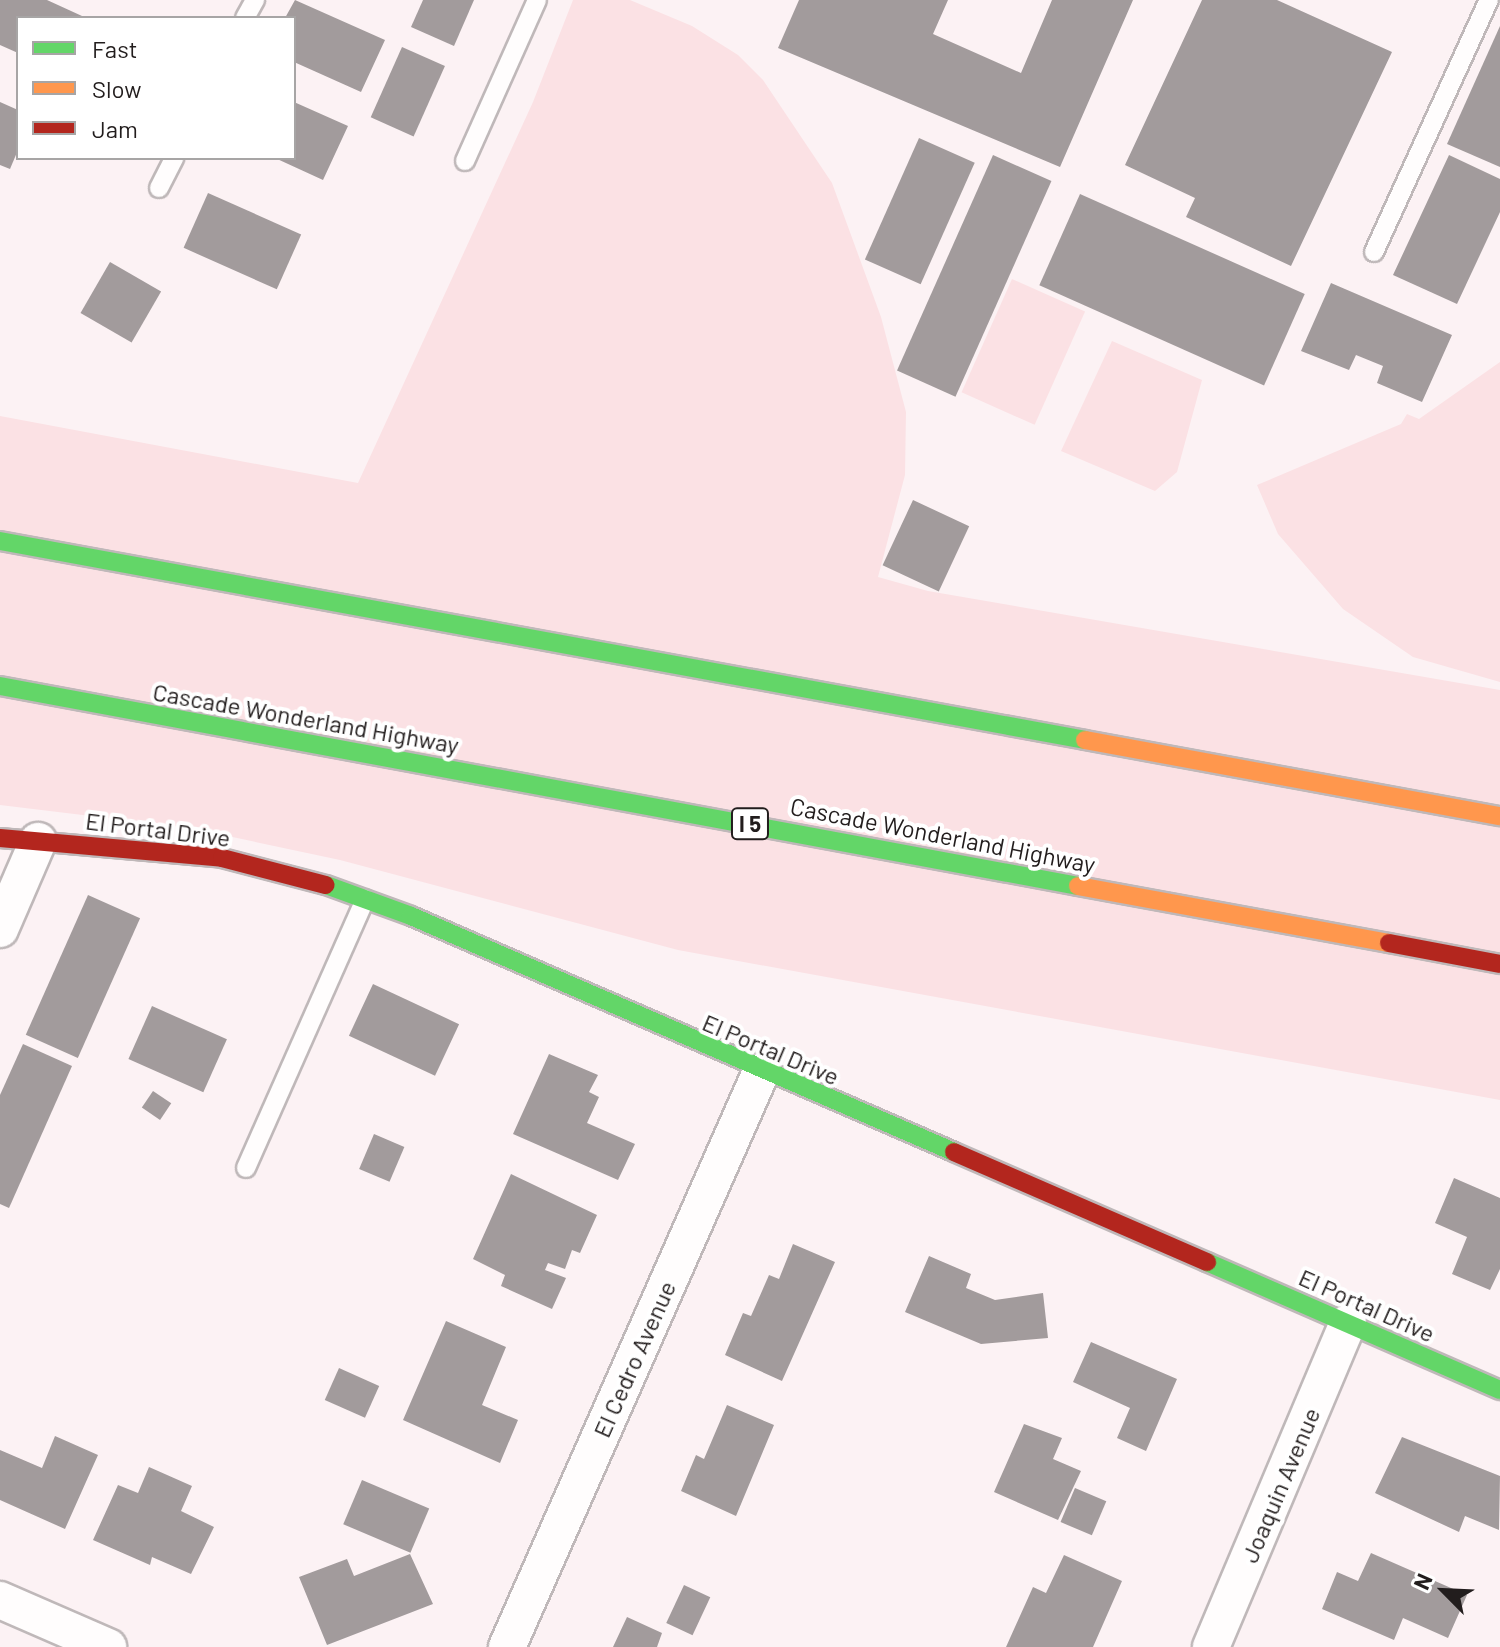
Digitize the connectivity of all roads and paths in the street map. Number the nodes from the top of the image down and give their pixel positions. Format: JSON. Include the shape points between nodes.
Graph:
{"nodes":[{"id":1,"x":537,"y":0,"type":"edge"},
{"id":2,"x":1489,"y":0,"type":"edge"},
{"id":3,"x":173,"y":160,"type":"edge"},
{"id":4,"x":465,"y":161,"type":"dead end"},
{"id":5,"x":159,"y":188,"type":"dead end"},
{"id":6,"x":1374,"y":252,"type":"dead end"},
{"id":7,"x":0,"y":541,"type":"edge"},
{"id":8,"x":0,"y":686,"type":"edge"},
{"id":9,"x":1500,"y":816,"type":"edge"},
{"id":10,"x":0,"y":838,"type":"edge"},
{"id":11,"x":38,"y":841,"type":"junction"},
{"id":12,"x":365,"y":899,"type":"junction"},
{"id":13,"x":0,"y":929,"type":"edge"},
{"id":14,"x":1500,"y":964,"type":"edge"},
{"id":15,"x":761,"y":1072,"type":"junction"},
{"id":16,"x":246,"y":1168,"type":"dead end"},
{"id":17,"x":1348,"y":1323,"type":"junction"},
{"id":18,"x":1500,"y":1390,"type":"edge"},
{"id":19,"x":0,"y":1600,"type":"edge"},
{"id":20,"x":108,"y":1647,"type":"edge"},
{"id":21,"x":507,"y":1647,"type":"edge"},
{"id":22,"x":1211,"y":1647,"type":"edge"}],
"edges":[{"from":1,"to":4,"type":"lane"},
{"from":2,"to":6,"type":"lane"},
{"from":3,"to":5,"type":"lane"},
{"from":7,"to":9,"type":"main road"},
{"from":8,"to":14,"type":"main road","name":"Cascade Wonderland Highway","number":"I 5"},
{"from":10,"to":11,"type":"main road","name":"El Portal Drive"},
{"from":11,"to":12,"type":"main road","name":"El Portal Drive","via":[[222,858]]},
{"from":11,"to":13,"type":"street"},
{"from":12,"to":15,"type":"main road","name":"El Portal Drive"},
{"from":12,"to":16,"type":"lane"},
{"from":15,"to":17,"type":"main road","name":"El Portal Drive"},
{"from":15,"to":21,"type":"street","name":"El Cedro Avenue"},
{"from":17,"to":18,"type":"main road","name":"El Portal Drive"},
{"from":17,"to":22,"type":"street","name":"Joaquin Avenue"},
{"from":19,"to":20,"type":"street"}]}
